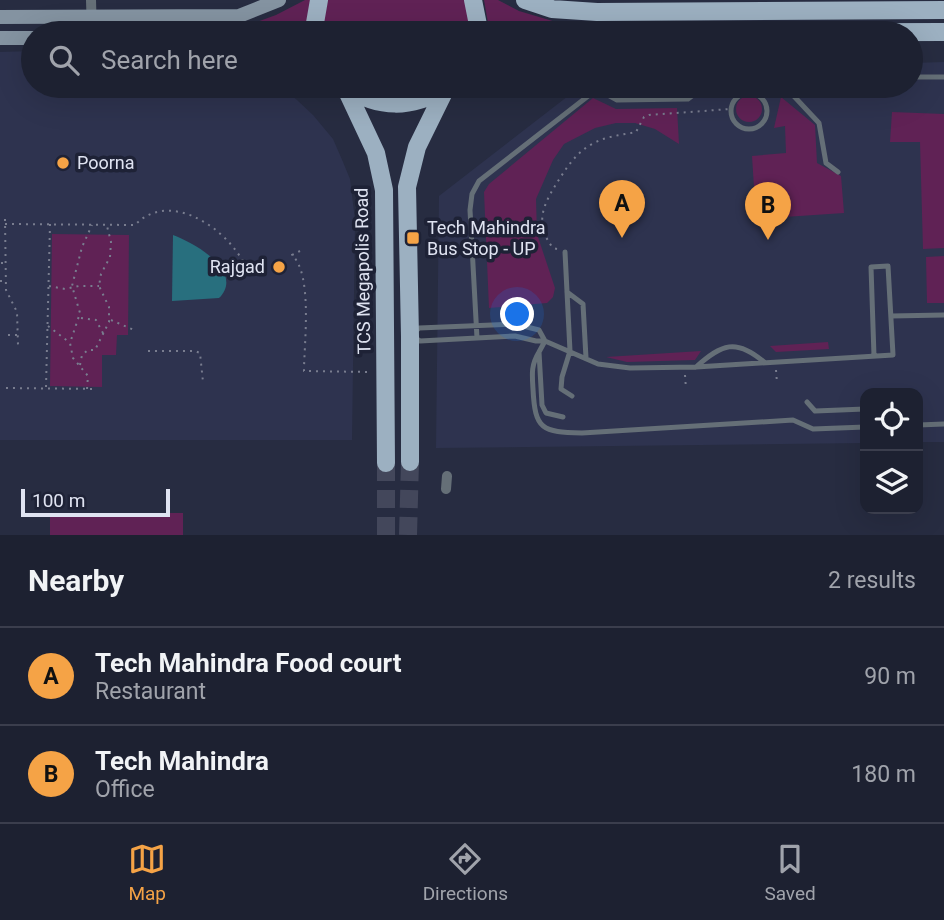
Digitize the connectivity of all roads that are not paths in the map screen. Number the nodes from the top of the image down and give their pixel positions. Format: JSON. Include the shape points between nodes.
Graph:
{"nodes":[{"id":1,"x":91,"y":0,"type":"edge"},
{"id":2,"x":279,"y":0,"type":"edge"},
{"id":3,"x":319,"y":0,"type":"edge"},
{"id":4,"x":473,"y":0,"type":"edge"},
{"id":5,"x":525,"y":0,"type":"edge"},
{"id":6,"x":944,"y":10,"type":"edge"},
{"id":7,"x":91,"y":16,"type":"junction"},
{"id":8,"x":0,"y":17,"type":"edge"},
{"id":9,"x":92,"y":21,"type":"edge"},
{"id":10,"x":315,"y":21,"type":"edge"},
{"id":11,"x":477,"y":21,"type":"edge"},
{"id":12,"x":923,"y":32,"type":"edge"},
{"id":13,"x":944,"y":32,"type":"edge"},
{"id":14,"x":0,"y":38,"type":"edge"},
{"id":15,"x":21,"y":38,"type":"edge"},
{"id":16,"x":923,"y":77,"type":"edge"},
{"id":17,"x":944,"y":77,"type":"edge"},
{"id":18,"x":350,"y":98,"type":"edge"},
{"id":19,"x":365,"y":98,"type":"edge"},
{"id":20,"x":428,"y":98,"type":"edge"},
{"id":21,"x":441,"y":98,"type":"edge"},
{"id":22,"x":586,"y":98,"type":"edge"},
{"id":23,"x":614,"y":98,"type":"edge"},
{"id":24,"x":689,"y":98,"type":"edge"},
{"id":25,"x":737,"y":98,"type":"edge"},
{"id":26,"x":762,"y":98,"type":"edge"},
{"id":27,"x":796,"y":98,"type":"edge"},
{"id":28,"x":838,"y":172,"type":"dead end"},
{"id":29,"x":565,"y":252,"type":"road end"},
{"id":30,"x":566,"y":292,"type":"junction"},
{"id":31,"x":944,"y":315,"type":"edge"},
{"id":32,"x":891,"y":316,"type":"junction"},
{"id":33,"x":476,"y":325,"type":"junction"},
{"id":34,"x":410,"y":336,"type":"junction"},
{"id":35,"x":477,"y":338,"type":"junction"},
{"id":36,"x":545,"y":341,"type":"junction"},
{"id":37,"x":570,"y":351,"type":"junction"},
{"id":38,"x":540,"y":352,"type":"junction"},
{"id":39,"x":874,"y":356,"type":"junction"},
{"id":40,"x":586,"y":358,"type":"junction"},
{"id":41,"x":764,"y":362,"type":"junction"},
{"id":42,"x":695,"y":367,"type":"junction"},
{"id":43,"x":385,"y":379,"type":"junction"},
{"id":44,"x":410,"y":387,"type":"junction"},
{"id":45,"x":572,"y":396,"type":"dead end"},
{"id":46,"x":807,"y":402,"type":"dead end"},
{"id":47,"x":860,"y":409,"type":"edge"},
{"id":48,"x":563,"y":417,"type":"dead end"},
{"id":49,"x":923,"y":425,"type":"edge"},
{"id":50,"x":944,"y":425,"type":"edge"},
{"id":51,"x":860,"y":427,"type":"edge"},
{"id":52,"x":410,"y":462,"type":"tunnel mouth"},
{"id":53,"x":386,"y":463,"type":"tunnel mouth"},
{"id":54,"x":447,"y":477,"type":"dead end"},
{"id":55,"x":446,"y":489,"type":"dead end"}],
"edges":[{"from":1,"to":7,"type":"street"},
{"from":2,"to":7,"type":"street","via":[[239,16]]},
{"from":3,"to":10,"type":"main road"},
{"from":4,"to":11,"type":"main road"},
{"from":5,"to":6,"type":"main road","via":[[552,9],[597,12]]},
{"from":7,"to":8,"type":"street"},
{"from":7,"to":9,"type":"street"},
{"from":12,"to":13,"type":"main road"},
{"from":14,"to":15,"type":"street"},
{"from":16,"to":17,"type":"lane"},
{"from":18,"to":43,"type":"main road","name":"TCS Megapolis Road","via":[[376,153],[384,190]]},
{"from":19,"to":20,"type":"main road","via":[[395,105]]},
{"from":21,"to":34,"type":"main road","via":[[416,147],[407,187]]},
{"from":22,"to":33,"type":"lane","via":[[479,181],[472,194]]},
{"from":23,"to":24,"type":"lane"},
{"from":25,"to":26,"type":"lane","via":[[730,109],[732,119],[739,127],[755,128],[766,118]]},
{"from":27,"to":28,"type":"lane","via":[[819,123],[826,163]]},
{"from":29,"to":30,"type":"lane"},
{"from":30,"to":37,"type":"lane"},
{"from":30,"to":40,"type":"lane","via":[[583,304]]},
{"from":31,"to":32,"type":"lane"},
{"from":32,"to":39,"type":"lane","via":[[893,355]]},
{"from":32,"to":39,"type":"lane","via":[[888,266],[871,267]]},
{"from":33,"to":34,"type":"lane","via":[[419,328]]},
{"from":33,"to":35,"type":"lane"},
{"from":33,"to":36,"type":"lane","via":[[531,326],[540,330]]},
{"from":34,"to":35,"type":"lane","via":[[421,341]]},
{"from":34,"to":44,"type":"main road"},
{"from":35,"to":36,"type":"lane","via":[[515,336]]},
{"from":36,"to":37,"type":"lane"},
{"from":36,"to":38,"type":"lane"},
{"from":37,"to":40,"type":"lane"},
{"from":37,"to":45,"type":"lane","via":[[561,389]]},
{"from":38,"to":48,"type":"lane","via":[[542,405],[546,413]]},
{"from":38,"to":51,"type":"lane","via":[[532,363],[534,414],[547,429],[558,432],[793,420],[813,429]]},
{"from":39,"to":41,"type":"lane"},
{"from":40,"to":42,"type":"lane","via":[[630,368]]},
{"from":41,"to":42,"type":"lane"},
{"from":41,"to":42,"type":"lane","via":[[739,346],[725,347]]},
{"from":43,"to":44,"type":"lane"},
{"from":43,"to":53,"type":"main road","name":"TCS Megapolis Road"},
{"from":44,"to":52,"type":"main road"},
{"from":46,"to":47,"type":"lane","via":[[815,411]]},
{"from":49,"to":50,"type":"lane"},
{"from":54,"to":55,"type":"street"}]}
